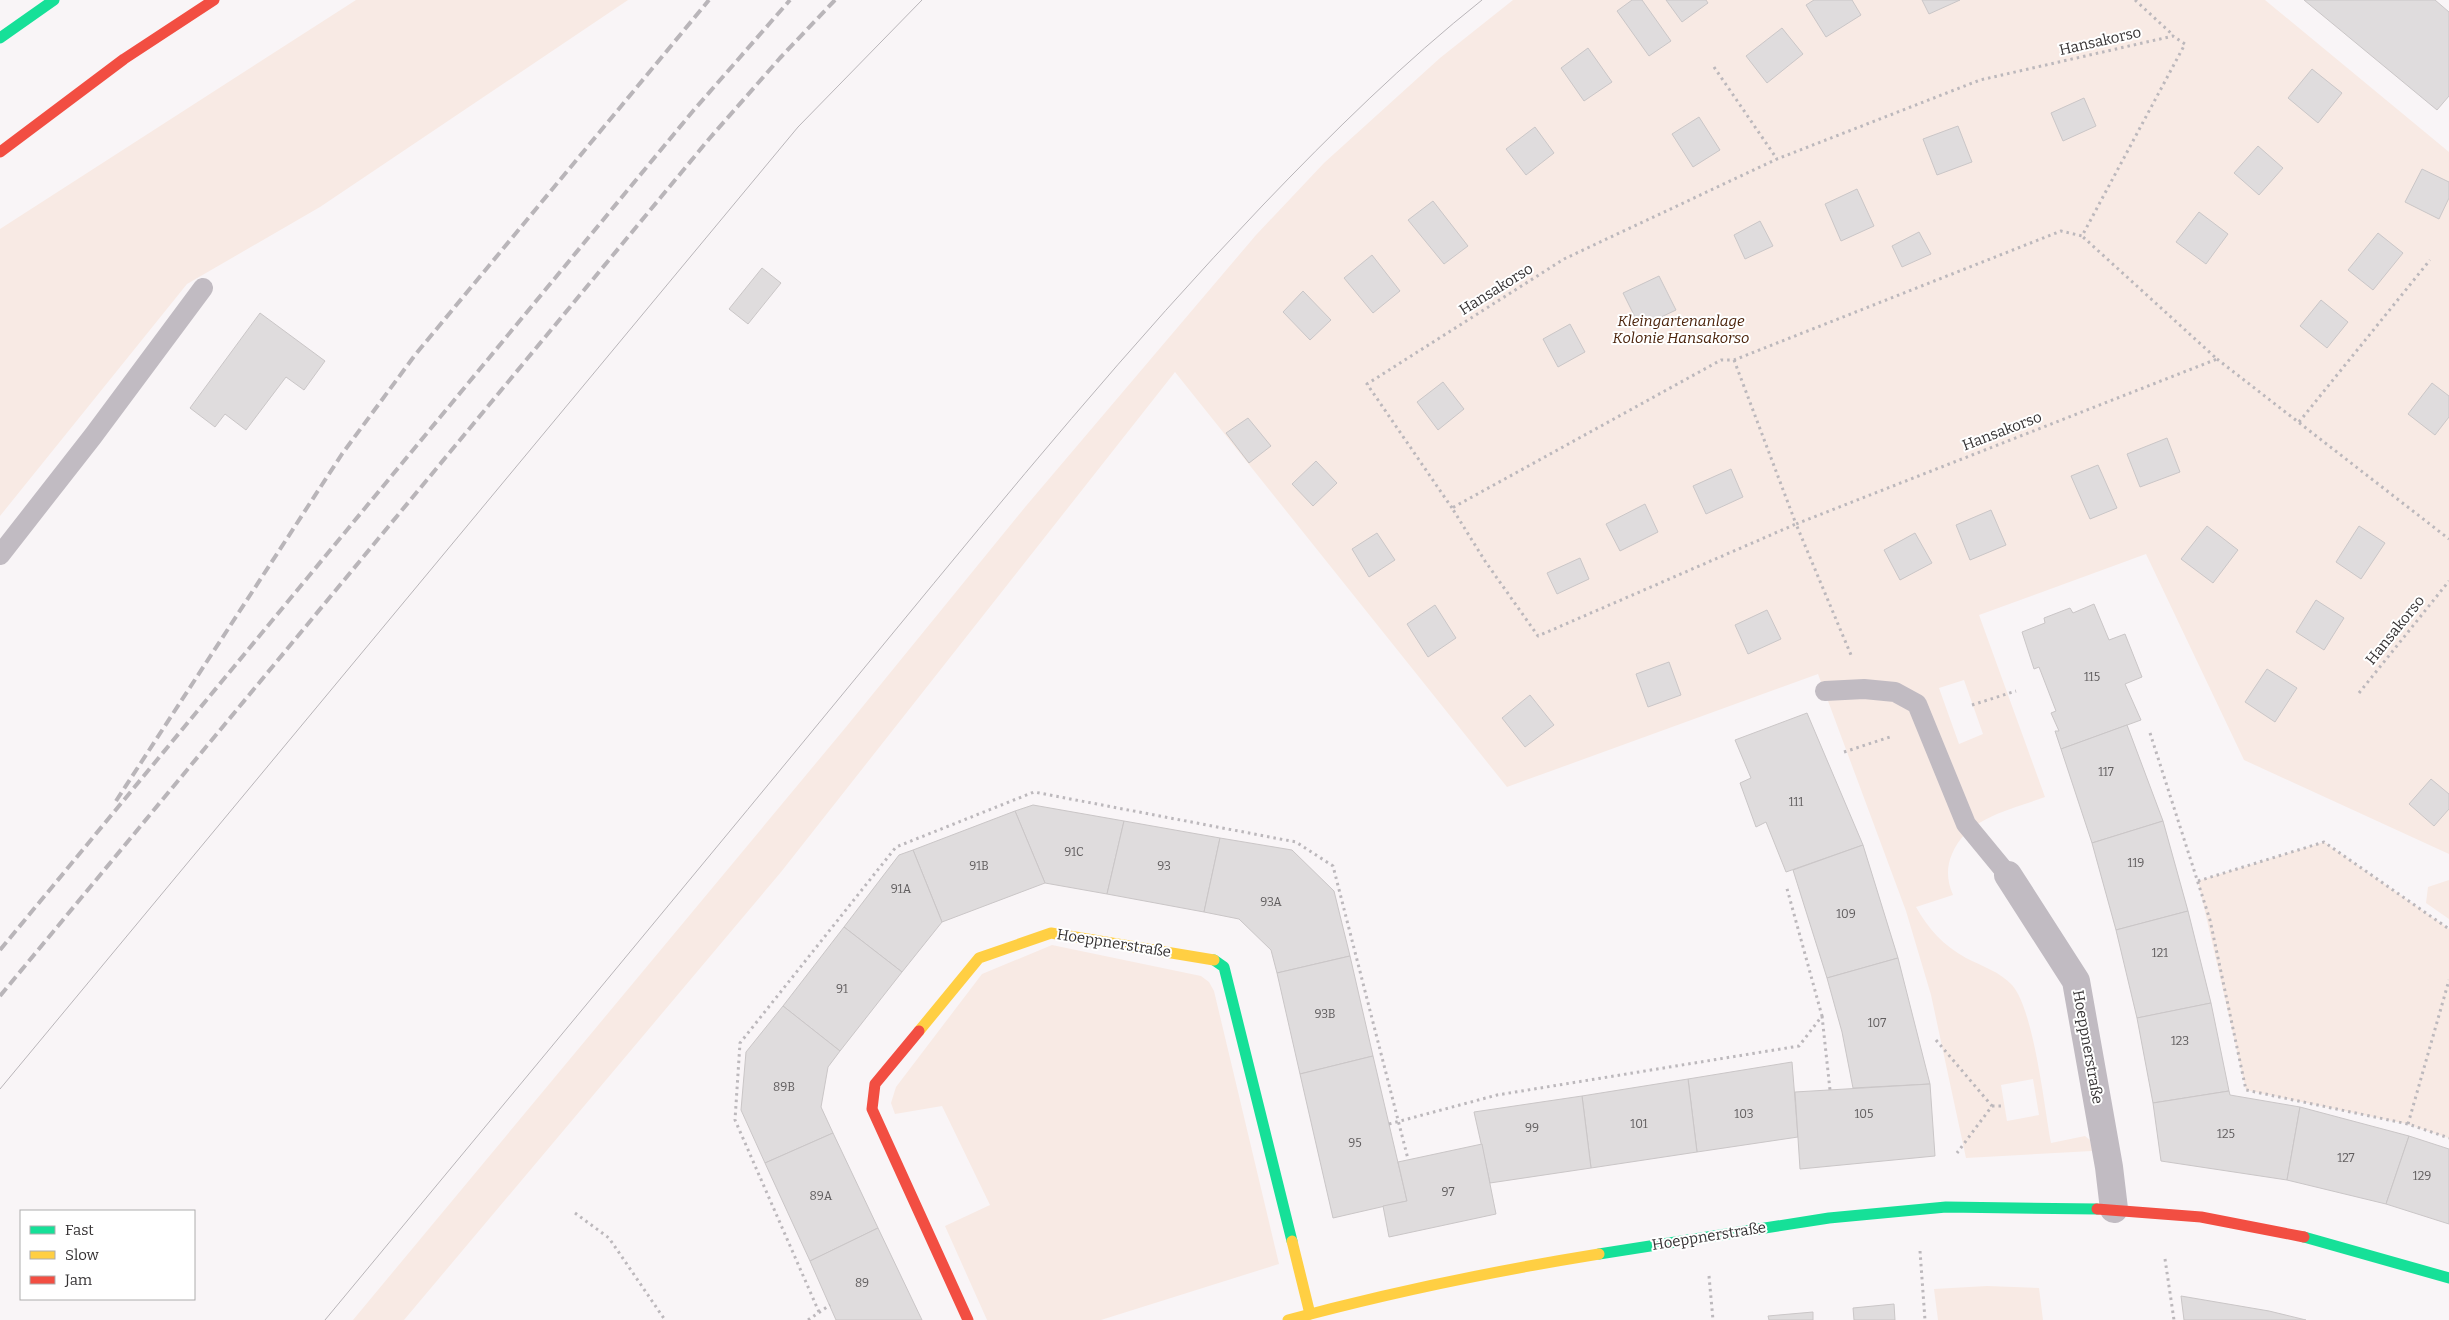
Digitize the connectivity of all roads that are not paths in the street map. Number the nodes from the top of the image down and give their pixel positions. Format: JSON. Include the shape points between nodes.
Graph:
{"nodes":[{"id":1,"x":54,"y":0,"type":"edge"},
{"id":2,"x":214,"y":0,"type":"edge"},
{"id":3,"x":0,"y":38,"type":"edge"},
{"id":4,"x":0,"y":152,"type":"edge"},
{"id":5,"x":203,"y":288,"type":"dead end"},
{"id":6,"x":0,"y":555,"type":"edge"},
{"id":7,"x":1825,"y":691,"type":"dead end"},
{"id":8,"x":2008,"y":875,"type":"joint"},
{"id":9,"x":2114,"y":1208,"type":"junction"},
{"id":10,"x":2449,"y":1278,"type":"edge"},
{"id":11,"x":1310,"y":1314,"type":"junction"},
{"id":12,"x":968,"y":1320,"type":"edge"},
{"id":13,"x":1288,"y":1320,"type":"edge"}],
"edges":[{"from":1,"to":3,"type":"main road"},
{"from":2,"to":4,"type":"main road","via":[[124,59]]},
{"from":5,"to":6,"type":"lane"},
{"from":7,"to":8,"type":"lane","via":[[1864,689],[1895,692],[1917,704],[1966,824]]},
{"from":8,"to":9,"type":"street","name":"Hoeppnerstraße","via":[[2076,981],[2110,1167]]},
{"from":9,"to":10,"type":"main road","name":"Hoeppnerstraße","via":[[2201,1217],[2305,1237]]},
{"from":9,"to":11,"type":"main road","name":"Hoeppnerstraße","via":[[1946,1207],[1829,1218],[1505,1269]]},
{"from":11,"to":12,"type":"main road","name":"Hoeppnerstraße","via":[[1224,967],[1213,959],[1050,933],[980,958],[874,1084],[872,1109]]},
{"from":11,"to":13,"type":"main road","name":"Hoeppnerstraße"}]}
